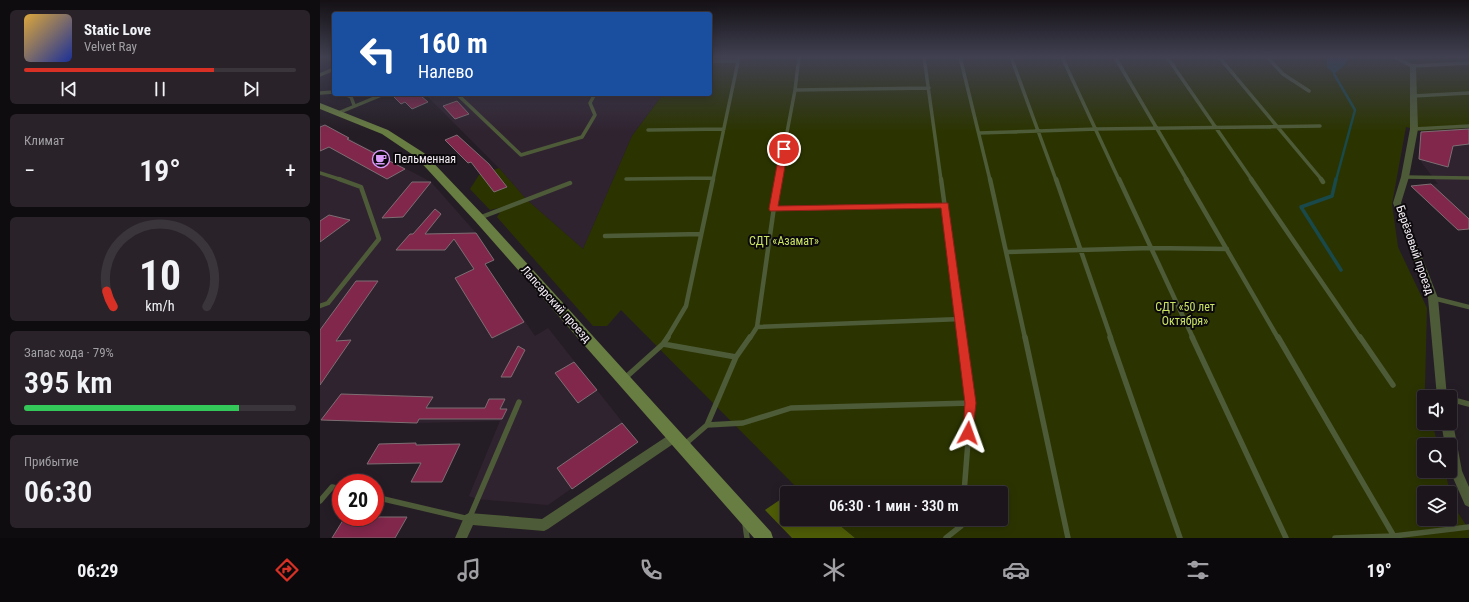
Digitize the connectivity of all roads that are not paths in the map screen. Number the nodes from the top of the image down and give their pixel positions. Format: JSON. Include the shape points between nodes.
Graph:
{"nodes":[{"id":1,"x":734,"y":82,"type":"edge"},
{"id":2,"x":796,"y":82,"type":"edge"},
{"id":3,"x":928,"y":82,"type":"edge"},
{"id":4,"x":966,"y":82,"type":"edge"},
{"id":5,"x":1020,"y":82,"type":"edge"},
{"id":6,"x":1074,"y":82,"type":"edge"},
{"id":7,"x":1129,"y":82,"type":"edge"},
{"id":8,"x":1184,"y":82,"type":"edge"},
{"id":9,"x":1240,"y":82,"type":"edge"},
{"id":10,"x":1295,"y":82,"type":"edge"},
{"id":11,"x":1413,"y":82,"type":"edge"},
{"id":12,"x":929,"y":88,"type":"junction"},
{"id":13,"x":795,"y":90,"type":"junction"},
{"id":14,"x":1309,"y":91,"type":"dead end"},
{"id":15,"x":332,"y":92,"type":"edge"},
{"id":16,"x":320,"y":93,"type":"edge"},
{"id":17,"x":1469,"y":93,"type":"edge"},
{"id":18,"x":349,"y":96,"type":"edge"},
{"id":19,"x":379,"y":96,"type":"edge"},
{"id":20,"x":459,"y":96,"type":"edge"},
{"id":21,"x":594,"y":96,"type":"edge"},
{"id":22,"x":1413,"y":96,"type":"junction"},
{"id":23,"x":354,"y":105,"type":"junction"},
{"id":24,"x":320,"y":106,"type":"edge"},
{"id":25,"x":338,"y":112,"type":"junction"},
{"id":26,"x":1214,"y":126,"type":"junction"},
{"id":27,"x":1278,"y":126,"type":"junction"},
{"id":28,"x":1320,"y":126,"type":"dead end"},
{"id":29,"x":1469,"y":126,"type":"edge"},
{"id":30,"x":1156,"y":128,"type":"junction"},
{"id":31,"x":724,"y":129,"type":"junction"},
{"id":32,"x":1097,"y":129,"type":"junction"},
{"id":33,"x":1414,"y":129,"type":"junction"},
{"id":34,"x":648,"y":130,"type":"dead end"},
{"id":35,"x":1039,"y":131,"type":"junction"},
{"id":36,"x":979,"y":133,"type":"junction"},
{"id":37,"x":320,"y":173,"type":"edge"},
{"id":38,"x":1405,"y":177,"type":"junction"},
{"id":39,"x":713,"y":178,"type":"junction"},
{"id":40,"x":1469,"y":178,"type":"edge"},
{"id":41,"x":626,"y":179,"type":"dead end"},
{"id":42,"x":1323,"y":182,"type":"dead end"},
{"id":43,"x":570,"y":183,"type":"dead end"},
{"id":44,"x":945,"y":205,"type":"junction"},
{"id":45,"x":773,"y":209,"type":"junction"},
{"id":46,"x":479,"y":218,"type":"junction"},
{"id":47,"x":701,"y":234,"type":"junction"},
{"id":48,"x":605,"y":236,"type":"dead end"},
{"id":49,"x":1151,"y":248,"type":"junction"},
{"id":50,"x":1227,"y":249,"type":"junction"},
{"id":51,"x":1080,"y":250,"type":"junction"},
{"id":52,"x":1007,"y":252,"type":"junction"},
{"id":53,"x":1433,"y":298,"type":"junction"},
{"id":54,"x":320,"y":306,"type":"edge"},
{"id":55,"x":1469,"y":307,"type":"edge"},
{"id":56,"x":961,"y":319,"type":"junction"},
{"id":57,"x":757,"y":327,"type":"junction"},
{"id":58,"x":663,"y":344,"type":"junction"},
{"id":59,"x":736,"y":357,"type":"junction"},
{"id":60,"x":623,"y":379,"type":"junction"},
{"id":61,"x":1393,"y":385,"type":"dead end"},
{"id":62,"x":1443,"y":390,"type":"edge"},
{"id":63,"x":1457,"y":401,"type":"edge"},
{"id":64,"x":518,"y":402,"type":"dead end"},
{"id":65,"x":970,"y":403,"type":"junction"},
{"id":66,"x":1469,"y":404,"type":"edge"},
{"id":67,"x":707,"y":425,"type":"junction"},
{"id":68,"x":1447,"y":430,"type":"edge"},
{"id":69,"x":675,"y":436,"type":"junction"},
{"id":70,"x":683,"y":446,"type":"junction"},
{"id":71,"x":964,"y":486,"type":"edge"},
{"id":72,"x":332,"y":487,"type":"edge"},
{"id":73,"x":384,"y":499,"type":"edge"},
{"id":74,"x":320,"y":500,"type":"edge"},
{"id":75,"x":1469,"y":501,"type":"edge"},
{"id":76,"x":743,"y":513,"type":"junction"},
{"id":77,"x":470,"y":519,"type":"junction"},
{"id":78,"x":961,"y":526,"type":"edge"},
{"id":79,"x":1469,"y":527,"type":"edge"},
{"id":80,"x":1395,"y":537,"type":"edge"},
{"id":81,"x":461,"y":538,"type":"edge"},
{"id":82,"x":747,"y":538,"type":"edge"},
{"id":83,"x":765,"y":538,"type":"edge"},
{"id":84,"x":946,"y":538,"type":"edge"},
{"id":85,"x":1068,"y":538,"type":"edge"},
{"id":86,"x":1180,"y":538,"type":"edge"},
{"id":87,"x":1286,"y":538,"type":"edge"},
{"id":88,"x":1335,"y":538,"type":"edge"}],
"edges":[{"from":1,"to":31,"type":"lane"},
{"from":2,"to":13,"type":"lane"},
{"from":3,"to":12,"type":"lane"},
{"from":4,"to":36,"type":"lane"},
{"from":5,"to":35,"type":"lane"},
{"from":6,"to":32,"type":"lane"},
{"from":7,"to":30,"type":"lane"},
{"from":8,"to":26,"type":"lane"},
{"from":9,"to":27,"type":"lane"},
{"from":10,"to":14,"type":"lane"},
{"from":11,"to":22,"type":"street","name":"Берёзовый проезд"},
{"from":12,"to":13,"type":"lane"},
{"from":12,"to":44,"type":"lane"},
{"from":13,"to":45,"type":"lane"},
{"from":15,"to":16,"type":"lane"},
{"from":17,"to":22,"type":"lane"},
{"from":18,"to":23,"type":"lane"},
{"from":19,"to":23,"type":"lane"},
{"from":20,"to":21,"type":"lane","via":[[521,155],[582,138],[595,115],[590,103]]},
{"from":22,"to":33,"type":"street","name":"Берёзовый проезд"},
{"from":23,"to":25,"type":"lane"},
{"from":24,"to":25,"type":"street","name":"Лапсарский проезд"},
{"from":25,"to":46,"type":"street","name":"Лапсарский проезд","via":[[385,132],[420,155]]},
{"from":26,"to":27,"type":"lane"},
{"from":26,"to":30,"type":"lane"},
{"from":26,"to":61,"type":"lane"},
{"from":27,"to":28,"type":"lane"},
{"from":27,"to":42,"type":"lane"},
{"from":29,"to":33,"type":"lane"},
{"from":30,"to":32,"type":"lane"},
{"from":30,"to":50,"type":"lane"},
{"from":31,"to":34,"type":"lane"},
{"from":31,"to":39,"type":"lane"},
{"from":32,"to":35,"type":"lane"},
{"from":32,"to":49,"type":"lane"},
{"from":33,"to":38,"type":"street","name":"Берёзовый проезд"},
{"from":35,"to":36,"type":"lane"},
{"from":35,"to":51,"type":"lane"},
{"from":36,"to":52,"type":"lane"},
{"from":37,"to":54,"type":"lane","via":[[361,187],[379,239],[328,303]]},
{"from":38,"to":40,"type":"lane"},
{"from":38,"to":53,"type":"street","name":"Берёзовый проезд","via":[[1397,203]]},
{"from":39,"to":41,"type":"lane"},
{"from":39,"to":47,"type":"lane"},
{"from":43,"to":46,"type":"lane"},
{"from":44,"to":45,"type":"lane"},
{"from":44,"to":56,"type":"lane"},
{"from":45,"to":57,"type":"lane"},
{"from":46,"to":60,"type":"street","name":"Лапсарский проезд"},
{"from":47,"to":48,"type":"lane"},
{"from":47,"to":58,"type":"lane","via":[[686,306]]},
{"from":49,"to":50,"type":"lane"},
{"from":49,"to":51,"type":"lane"},
{"from":49,"to":87,"type":"lane"},
{"from":50,"to":80,"type":"lane"},
{"from":51,"to":52,"type":"lane"},
{"from":51,"to":86,"type":"lane"},
{"from":52,"to":85,"type":"lane"},
{"from":53,"to":55,"type":"lane"},
{"from":53,"to":62,"type":"street","name":"Берёзовый проезд"},
{"from":56,"to":57,"type":"lane"},
{"from":56,"to":65,"type":"lane"},
{"from":57,"to":59,"type":"lane"},
{"from":58,"to":59,"type":"lane"},
{"from":58,"to":60,"type":"lane"},
{"from":59,"to":67,"type":"lane"},
{"from":60,"to":69,"type":"street","name":"Лапсарский проезд"},
{"from":63,"to":66,"type":"lane"},
{"from":64,"to":77,"type":"lane"},
{"from":65,"to":67,"type":"lane","via":[[791,408],[743,423]]},
{"from":65,"to":71,"type":"lane"},
{"from":67,"to":70,"type":"lane"},
{"from":68,"to":75,"type":"street","via":[[1456,470]]},
{"from":69,"to":70,"type":"street","name":"Лапсарский проезд"},
{"from":69,"to":77,"type":"street","via":[[544,525]]},
{"from":70,"to":76,"type":"street","name":"Лапсарский проезд"},
{"from":72,"to":74,"type":"lane"},
{"from":73,"to":77,"type":"lane"},
{"from":76,"to":82,"type":"lane"},
{"from":76,"to":83,"type":"street","name":"Лапсарский проезд"},
{"from":77,"to":81,"type":"street"},
{"from":78,"to":84,"type":"lane"},
{"from":79,"to":80,"type":"lane"},
{"from":80,"to":88,"type":"lane"}]}
